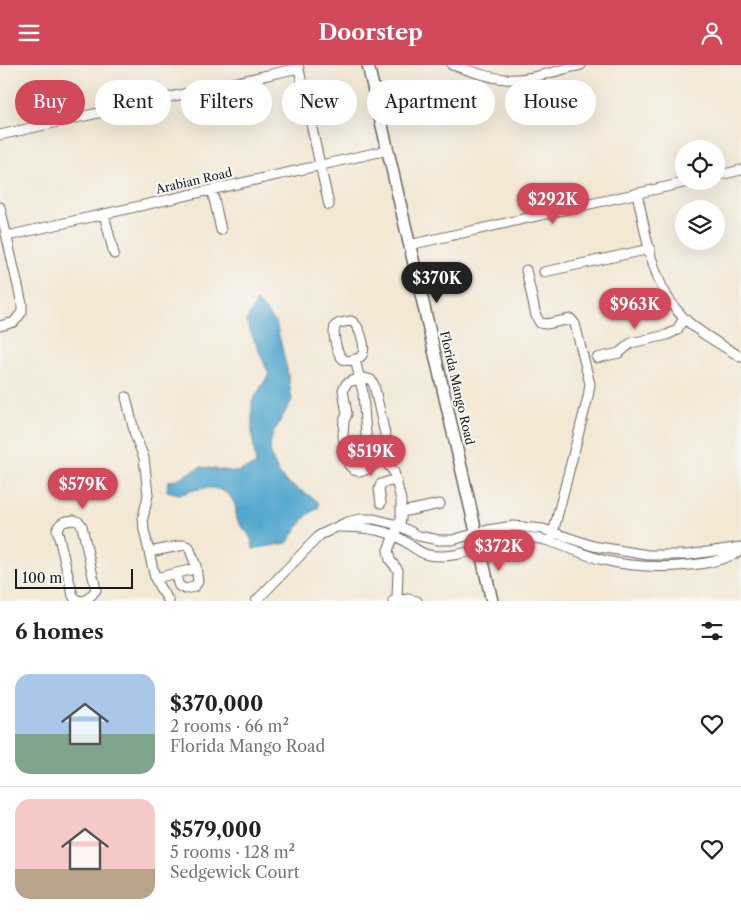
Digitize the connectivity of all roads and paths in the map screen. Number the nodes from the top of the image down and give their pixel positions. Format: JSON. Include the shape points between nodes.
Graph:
{"nodes":[{"id":1,"x":368,"y":65,"type":"edge"},
{"id":2,"x":452,"y":65,"type":"edge"},
{"id":3,"x":582,"y":65,"type":"edge"},
{"id":4,"x":298,"y":66,"type":"edge"},
{"id":5,"x":0,"y":135,"type":"edge"},
{"id":6,"x":388,"y":150,"type":"junction"},
{"id":7,"x":320,"y":165,"type":"junction"},
{"id":8,"x":741,"y":170,"type":"edge"},
{"id":9,"x":725,"y":174,"type":"edge"},
{"id":10,"x":675,"y":185,"type":"edge"},
{"id":11,"x":212,"y":190,"type":"junction"},
{"id":12,"x":638,"y":193,"type":"junction"},
{"id":13,"x":329,"y":205,"type":"dead end"},
{"id":14,"x":0,"y":207,"type":"edge"},
{"id":15,"x":104,"y":214,"type":"junction"},
{"id":16,"x":221,"y":230,"type":"dead end"},
{"id":17,"x":7,"y":236,"type":"junction"},
{"id":18,"x":410,"y":245,"type":"junction"},
{"id":19,"x":650,"y":249,"type":"junction"},
{"id":20,"x":114,"y":254,"type":"dead end"},
{"id":21,"x":526,"y":271,"type":"dead end"},
{"id":22,"x":544,"y":272,"type":"dead end"},
{"id":23,"x":684,"y":318,"type":"junction"},
{"id":24,"x":0,"y":326,"type":"edge"},
{"id":25,"x":741,"y":357,"type":"edge"},
{"id":26,"x":597,"y":358,"type":"dead end"},
{"id":27,"x":354,"y":359,"type":"junction"},
{"id":28,"x":359,"y":379,"type":"junction"},
{"id":29,"x":126,"y":397,"type":"dead end"},
{"id":30,"x":381,"y":458,"type":"junction"},
{"id":31,"x":397,"y":482,"type":"junction"},
{"id":32,"x":381,"y":503,"type":"dead end"},
{"id":33,"x":440,"y":504,"type":"dead end"},
{"id":34,"x":402,"y":512,"type":"junction"},
{"id":35,"x":398,"y":525,"type":"junction"},
{"id":36,"x":336,"y":527,"type":"junction"},
{"id":37,"x":477,"y":533,"type":"junction"},
{"id":38,"x":394,"y":535,"type":"junction"},
{"id":39,"x":552,"y":537,"type":"junction"},
{"id":40,"x":480,"y":548,"type":"junction"},
{"id":41,"x":741,"y":548,"type":"edge"},
{"id":42,"x":149,"y":552,"type":"junction"},
{"id":43,"x":196,"y":566,"type":"junction"},
{"id":44,"x":175,"y":574,"type":"junction"},
{"id":45,"x":155,"y":578,"type":"junction"},
{"id":46,"x":395,"y":600,"type":"edge"},
{"id":47,"x":86,"y":601,"type":"edge"},
{"id":48,"x":169,"y":601,"type":"edge"},
{"id":49,"x":256,"y":601,"type":"edge"},
{"id":50,"x":417,"y":601,"type":"edge"},
{"id":51,"x":492,"y":601,"type":"edge"}],
"edges":[{"from":1,"to":6,"type":"street","name":"Florida Mango Road"},
{"from":2,"to":3,"type":"street","via":[[504,79]]},
{"from":4,"to":5,"type":"street"},
{"from":4,"to":7,"type":"street"},
{"from":6,"to":7,"type":"street","name":"Arabian Road"},
{"from":6,"to":18,"type":"street","name":"Florida Mango Road"},
{"from":7,"to":11,"type":"street","name":"Arabian Road"},
{"from":7,"to":13,"type":"street"},
{"from":8,"to":9,"type":"street"},
{"from":10,"to":12,"type":"street"},
{"from":11,"to":15,"type":"street","name":"Arabian Road"},
{"from":11,"to":16,"type":"street"},
{"from":12,"to":18,"type":"street"},
{"from":12,"to":19,"type":"street"},
{"from":14,"to":17,"type":"street"},
{"from":15,"to":17,"type":"street","name":"Arabian Road"},
{"from":15,"to":20,"type":"street"},
{"from":17,"to":24,"type":"street","via":[[22,312],[14,322]]},
{"from":18,"to":37,"type":"street","name":"Florida Mango Road"},
{"from":19,"to":22,"type":"street"},
{"from":19,"to":23,"type":"street","via":[[663,291]]},
{"from":21,"to":39,"type":"street","via":[[540,323],[571,319],[575,324],[590,384]]},
{"from":23,"to":25,"type":"street"},
{"from":23,"to":26,"type":"street","via":[[677,330],[667,335],[631,343],[619,353]]},
{"from":27,"to":27,"type":"street","via":[[360,358],[364,348],[359,327],[351,321],[340,323],[333,331],[338,354],[346,361]]},
{"from":27,"to":28,"type":"street"},
{"from":28,"to":30,"type":"street","via":[[366,442],[371,453]]},
{"from":28,"to":30,"type":"street","via":[[371,380],[374,385],[387,443]]},
{"from":28,"to":30,"type":"street","via":[[346,384],[343,390],[347,414],[343,436],[349,465],[360,472]]},
{"from":29,"to":42,"type":"street","via":[[134,435],[144,458],[148,496],[143,524]]},
{"from":30,"to":31,"type":"street","via":[[390,466]]},
{"from":31,"to":32,"type":"street","via":[[381,484]]},
{"from":31,"to":34,"type":"street"},
{"from":33,"to":34,"type":"street"},
{"from":34,"to":35,"type":"street"},
{"from":35,"to":36,"type":"street","via":[[374,519],[347,522]]},
{"from":35,"to":37,"type":"street","via":[[419,536],[439,540],[452,541]]},
{"from":35,"to":38,"type":"street"},
{"from":36,"to":38,"type":"street","via":[[358,527]]},
{"from":36,"to":49,"type":"street","via":[[320,535]]},
{"from":37,"to":39,"type":"street","via":[[513,527],[543,529]]},
{"from":37,"to":40,"type":"street","name":"Florida Mango Road"},
{"from":38,"to":40,"type":"street","via":[[427,555],[448,556]]},
{"from":38,"to":46,"type":"street","via":[[388,555],[398,570]]},
{"from":39,"to":40,"type":"street","via":[[498,539]]},
{"from":39,"to":41,"type":"street","via":[[648,555],[688,555]]},
{"from":39,"to":41,"type":"street","via":[[603,560],[642,566],[681,566],[716,561]]},
{"from":40,"to":51,"type":"street","name":"Florida Mango Road"},
{"from":42,"to":43,"type":"street","via":[[184,545],[192,551]]},
{"from":42,"to":45,"type":"street"},
{"from":43,"to":44,"type":"street"},
{"from":43,"to":44,"type":"street","via":[[198,582],[194,587],[184,589],[179,586]]},
{"from":44,"to":45,"type":"street"},
{"from":45,"to":48,"type":"street"},
{"from":46,"to":50,"type":"street"},
{"from":47,"to":47,"type":"street","via":[[96,590],[82,526],[74,519],[64,521],[57,529],[73,596],[76,600]]}]}
